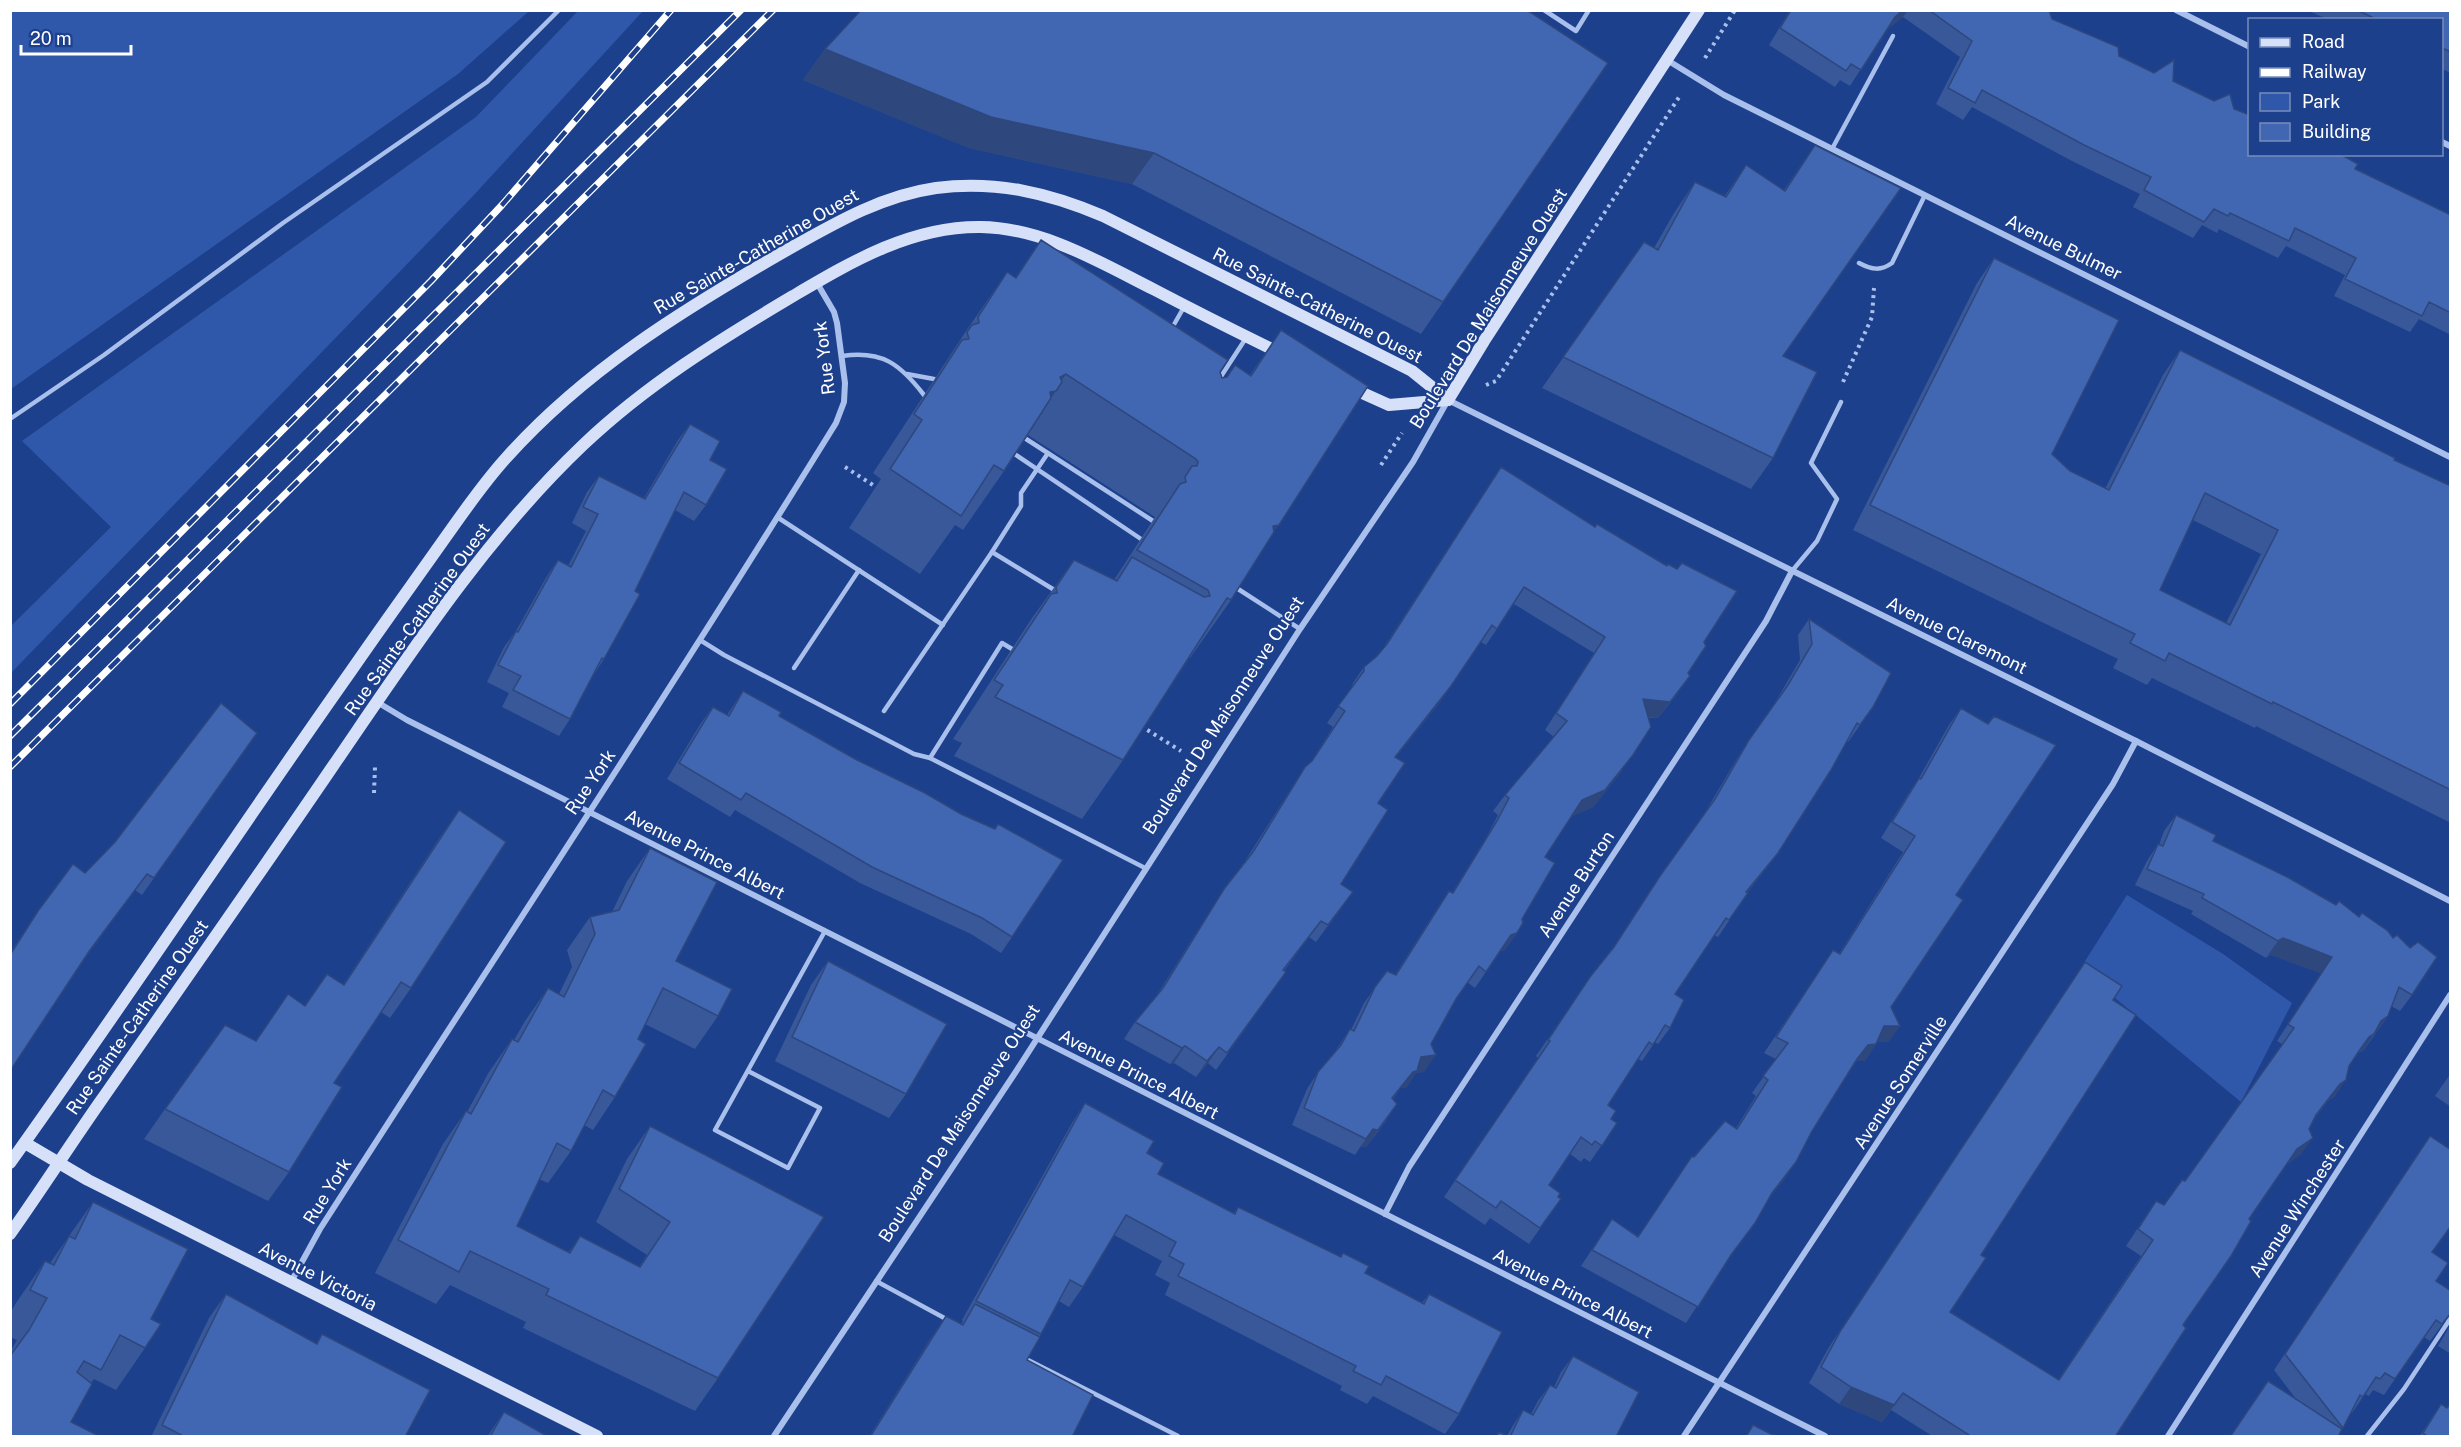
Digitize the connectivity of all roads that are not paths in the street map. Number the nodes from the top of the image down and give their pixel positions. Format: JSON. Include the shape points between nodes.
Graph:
{"nodes":[{"id":1,"x":559,"y":10,"type":"edge"},
{"id":2,"x":1544,"y":10,"type":"edge"},
{"id":3,"x":1589,"y":10,"type":"edge"},
{"id":4,"x":1699,"y":10,"type":"edge"},
{"id":5,"x":2176,"y":10,"type":"edge"},
{"id":6,"x":1893,"y":36,"type":"edge"},
{"id":7,"x":2248,"y":46,"type":"edge"},
{"id":8,"x":1666,"y":60,"type":"junction"},
{"id":9,"x":1832,"y":149,"type":"junction"},
{"id":10,"x":1925,"y":195,"type":"junction"},
{"id":11,"x":1859,"y":263,"type":"edge"},
{"id":12,"x":816,"y":282,"type":"junction"},
{"id":13,"x":1184,"y":305,"type":"junction"},
{"id":14,"x":1247,"y":337,"type":"junction"},
{"id":15,"x":1166,"y":339,"type":"edge"},
{"id":16,"x":842,"y":356,"type":"junction"},
{"id":17,"x":1289,"y":357,"type":"edge"},
{"id":18,"x":907,"y":374,"type":"junction"},
{"id":19,"x":934,"y":379,"type":"edge"},
{"id":20,"x":1341,"y":383,"type":"edge"},
{"id":21,"x":1214,"y":386,"type":"edge"},
{"id":22,"x":924,"y":395,"type":"edge"},
{"id":23,"x":1448,"y":400,"type":"junction"},
{"id":24,"x":1841,"y":402,"type":"dead end"},
{"id":25,"x":10,"y":419,"type":"edge"},
{"id":26,"x":1023,"y":437,"type":"edge"},
{"id":27,"x":1013,"y":453,"type":"edge"},
{"id":28,"x":1048,"y":453,"type":"junction"},
{"id":29,"x":2451,"y":457,"type":"edge"},
{"id":30,"x":1037,"y":470,"type":"junction"},
{"id":31,"x":777,"y":517,"type":"junction"},
{"id":32,"x":1153,"y":521,"type":"edge"},
{"id":33,"x":1142,"y":539,"type":"edge"},
{"id":34,"x":992,"y":552,"type":"junction"},
{"id":35,"x":860,"y":570,"type":"junction"},
{"id":36,"x":1792,"y":571,"type":"junction"},
{"id":37,"x":1235,"y":587,"type":"edge"},
{"id":38,"x":1064,"y":595,"type":"edge"},
{"id":39,"x":943,"y":625,"type":"junction"},
{"id":40,"x":1300,"y":629,"type":"junction"},
{"id":41,"x":700,"y":640,"type":"junction"},
{"id":42,"x":1012,"y":649,"type":"edge"},
{"id":43,"x":794,"y":668,"type":"dead end"},
{"id":44,"x":377,"y":702,"type":"junction"},
{"id":45,"x":884,"y":711,"type":"dead end"},
{"id":46,"x":2136,"y":741,"type":"junction"},
{"id":47,"x":930,"y":758,"type":"junction"},
{"id":48,"x":588,"y":811,"type":"junction"},
{"id":49,"x":1145,"y":868,"type":"junction"},
{"id":50,"x":2451,"y":901,"type":"edge"},
{"id":51,"x":825,"y":931,"type":"junction"},
{"id":52,"x":2451,"y":995,"type":"edge"},
{"id":53,"x":1037,"y":1038,"type":"junction"},
{"id":54,"x":748,"y":1071,"type":"junction"},
{"id":55,"x":25,"y":1143,"type":"junction"},
{"id":56,"x":10,"y":1163,"type":"edge"},
{"id":57,"x":58,"y":1163,"type":"junction"},
{"id":58,"x":1385,"y":1214,"type":"junction"},
{"id":59,"x":10,"y":1234,"type":"edge"},
{"id":60,"x":876,"y":1281,"type":"junction"},
{"id":61,"x":291,"y":1282,"type":"junction"},
{"id":62,"x":2451,"y":1319,"type":"edge"},
{"id":63,"x":958,"y":1325,"type":"edge"},
{"id":64,"x":1021,"y":1357,"type":"edge"},
{"id":65,"x":1719,"y":1384,"type":"junction"},
{"id":66,"x":597,"y":1437,"type":"edge"},
{"id":67,"x":774,"y":1437,"type":"edge"},
{"id":68,"x":1178,"y":1437,"type":"edge"},
{"id":69,"x":1684,"y":1437,"type":"edge"},
{"id":70,"x":1825,"y":1437,"type":"edge"},
{"id":71,"x":2168,"y":1437,"type":"edge"},
{"id":72,"x":2367,"y":1437,"type":"edge"}],
"edges":[{"from":1,"to":25,"type":"lane","via":[[487,82]]},
{"from":2,"to":3,"type":"lane","via":[[1576,31]]},
{"from":4,"to":8,"type":"main road","name":"Boulevard De Maisonneuve Ouest"},
{"from":5,"to":7,"type":"street"},
{"from":6,"to":9,"type":"lane"},
{"from":8,"to":9,"type":"street","name":"Avenue Bulmer","via":[[1724,95]]},
{"from":8,"to":23,"type":"main road","name":"Boulevard De Maisonneuve Ouest"},
{"from":9,"to":10,"type":"street","name":"Avenue Bulmer"},
{"from":10,"to":11,"type":"lane","via":[[1892,263],[1875,269]]},
{"from":10,"to":29,"type":"street","name":"Avenue Bulmer"},
{"from":12,"to":13,"type":"main road","name":"Rue Sainte-Catherine Ouest","via":[[898,241],[951,228],[986,227],[1025,232],[1054,242]]},
{"from":12,"to":16,"type":"street","name":"Rue York","via":[[834,312]]},
{"from":12,"to":44,"type":"main road","name":"Rue Sainte-Catherine Ouest","via":[[688,361],[586,441],[544,484],[473,569]]},
{"from":13,"to":14,"type":"main road","name":"Rue Sainte-Catherine Ouest"},
{"from":13,"to":15,"type":"lane"},
{"from":14,"to":17,"type":"main road","name":"Rue Sainte-Catherine Ouest"},
{"from":14,"to":21,"type":"lane"},
{"from":16,"to":18,"type":"lane","via":[[876,355]]},
{"from":16,"to":31,"type":"street","name":"Rue York","via":[[844,402],[836,423]]},
{"from":18,"to":19,"type":"lane"},
{"from":18,"to":22,"type":"lane"},
{"from":20,"to":23,"type":"main road","via":[[1389,405]]},
{"from":23,"to":36,"type":"street","name":"Avenue Claremont"},
{"from":23,"to":40,"type":"street","name":"Boulevard De Maisonneuve Ouest","via":[[1413,462]]},
{"from":23,"to":55,"type":"main road","name":"Rue Sainte-Catherine Ouest","via":[[1412,371],[1103,216],[1060,199],[1006,187],[936,188],[891,198],[833,225],[641,339],[590,379],[505,459],[324,709]]},
{"from":24,"to":36,"type":"lane","via":[[1811,463],[1836,499],[1817,540]]},
{"from":26,"to":28,"type":"lane"},
{"from":27,"to":30,"type":"lane"},
{"from":28,"to":30,"type":"lane"},
{"from":28,"to":32,"type":"lane"},
{"from":30,"to":33,"type":"lane"},
{"from":30,"to":34,"type":"lane","via":[[1021,493],[1021,506]]},
{"from":31,"to":35,"type":"lane"},
{"from":31,"to":41,"type":"street","name":"Rue York"},
{"from":34,"to":38,"type":"lane"},
{"from":34,"to":39,"type":"lane"},
{"from":35,"to":39,"type":"lane"},
{"from":35,"to":43,"type":"lane"},
{"from":36,"to":46,"type":"street","name":"Avenue Claremont"},
{"from":36,"to":58,"type":"street","name":"Avenue Burton","via":[[1766,621],[1409,1167]]},
{"from":37,"to":40,"type":"lane"},
{"from":39,"to":45,"type":"lane"},
{"from":40,"to":49,"type":"street","name":"Boulevard De Maisonneuve Ouest"},
{"from":41,"to":47,"type":"lane","via":[[914,754]]},
{"from":41,"to":48,"type":"street","name":"Rue York"},
{"from":42,"to":47,"type":"lane","via":[[1002,643]]},
{"from":44,"to":48,"type":"street","name":"Avenue Prince Albert"},
{"from":44,"to":57,"type":"main road","name":"Rue Sainte-Catherine Ouest"},
{"from":46,"to":50,"type":"street","name":"Avenue Claremont"},
{"from":46,"to":65,"type":"street","name":"Avenue Somerville","via":[[2114,784]]},
{"from":47,"to":49,"type":"lane"},
{"from":48,"to":51,"type":"street","name":"Avenue Prince Albert"},
{"from":48,"to":61,"type":"street","name":"Rue York","via":[[320,1229]]},
{"from":49,"to":53,"type":"street","name":"Boulevard De Maisonneuve Ouest"},
{"from":51,"to":53,"type":"street","name":"Avenue Prince Albert"},
{"from":51,"to":54,"type":"lane"},
{"from":52,"to":71,"type":"street","name":"Avenue Winchester"},
{"from":53,"to":58,"type":"street","name":"Avenue Prince Albert"},
{"from":53,"to":60,"type":"street","name":"Boulevard De Maisonneuve Ouest"},
{"from":54,"to":54,"type":"lane","via":[[716,1130],[788,1168],[820,1108]]},
{"from":55,"to":56,"type":"main road","name":"Rue Sainte-Catherine Ouest"},
{"from":55,"to":57,"type":"main road","name":"Avenue Victoria"},
{"from":57,"to":59,"type":"main road","name":"Rue Sainte-Catherine Ouest"},
{"from":57,"to":61,"type":"main road","name":"Avenue Victoria"},
{"from":58,"to":65,"type":"street","name":"Avenue Prince Albert"},
{"from":60,"to":63,"type":"lane"},
{"from":60,"to":67,"type":"street","name":"Boulevard De Maisonneuve Ouest"},
{"from":61,"to":66,"type":"main road","name":"Avenue Victoria"},
{"from":62,"to":72,"type":"lane"},
{"from":64,"to":68,"type":"lane"},
{"from":65,"to":69,"type":"street","name":"Avenue Somerville"},
{"from":65,"to":70,"type":"street","name":"Avenue Prince Albert"}]}
